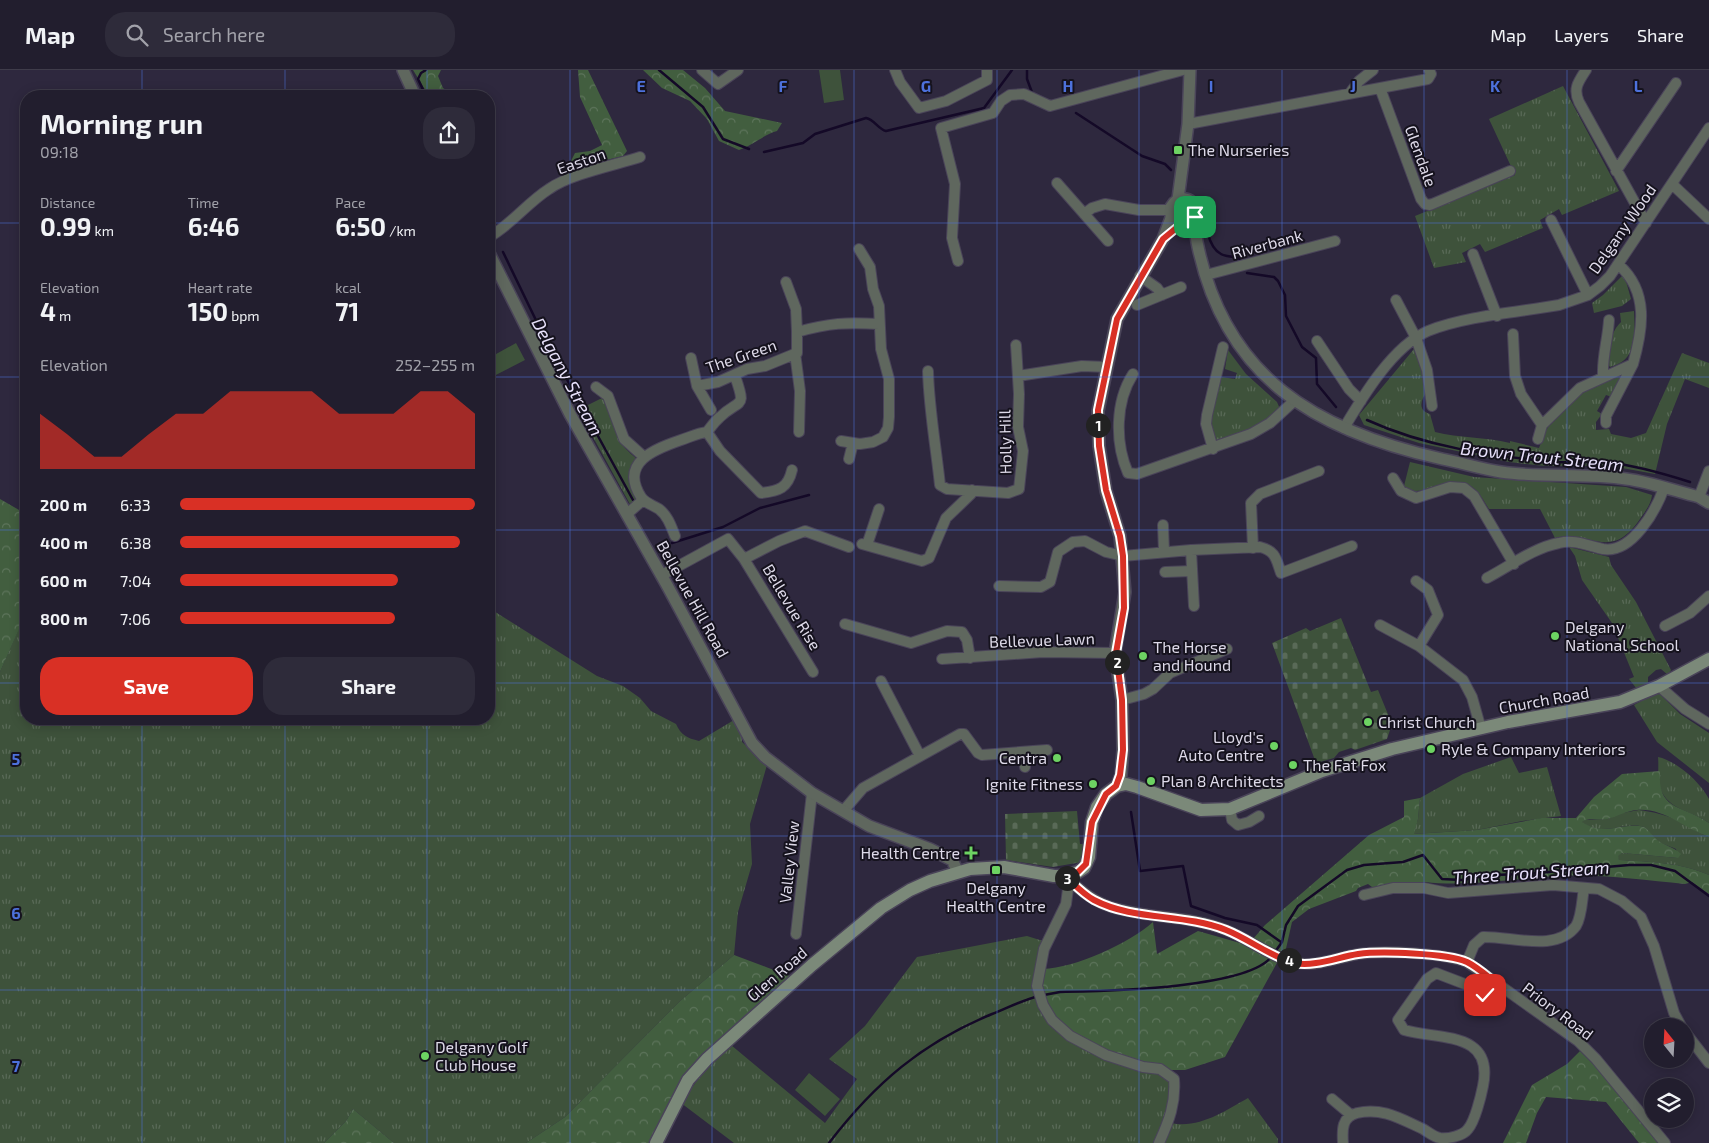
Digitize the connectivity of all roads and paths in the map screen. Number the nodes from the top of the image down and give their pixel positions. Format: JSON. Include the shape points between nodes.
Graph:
{"nodes":[{"id":1,"x":403,"y":70,"type":"edge"},
{"id":2,"x":702,"y":70,"type":"edge"},
{"id":3,"x":738,"y":70,"type":"edge"},
{"id":4,"x":895,"y":70,"type":"edge"},
{"id":5,"x":987,"y":70,"type":"edge"},
{"id":6,"x":1183,"y":70,"type":"edge"},
{"id":7,"x":1190,"y":70,"type":"edge"},
{"id":8,"x":1374,"y":70,"type":"edge"},
{"id":9,"x":1429,"y":70,"type":"edge"},
{"id":10,"x":1586,"y":70,"type":"edge"},
{"id":11,"x":1676,"y":83,"type":"dead end"},
{"id":12,"x":1380,"y":88,"type":"junction"},
{"id":13,"x":412,"y":90,"type":"edge"},
{"id":14,"x":1350,"y":93,"type":"junction"},
{"id":15,"x":1188,"y":124,"type":"junction"},
{"id":16,"x":1709,"y":128,"type":"edge"},
{"id":17,"x":640,"y":156,"type":"dead end"},
{"id":18,"x":1510,"y":171,"type":"dead end"},
{"id":19,"x":1616,"y":171,"type":"junction"},
{"id":20,"x":1057,"y":183,"type":"dead end"},
{"id":21,"x":1672,"y":184,"type":"junction"},
{"id":22,"x":1183,"y":199,"type":"junction"},
{"id":23,"x":1084,"y":214,"type":"junction"},
{"id":24,"x":1195,"y":217,"type":"junction"},
{"id":25,"x":1709,"y":219,"type":"edge"},
{"id":26,"x":1176,"y":220,"type":"junction"},
{"id":27,"x":1551,"y":220,"type":"dead end"},
{"id":28,"x":1646,"y":223,"type":"junction"},
{"id":29,"x":495,"y":234,"type":"edge"},
{"id":30,"x":1108,"y":241,"type":"dead end"},
{"id":31,"x":1335,"y":241,"type":"dead end"},
{"id":32,"x":1197,"y":242,"type":"junction"},
{"id":33,"x":859,"y":248,"type":"dead end"},
{"id":34,"x":1473,"y":254,"type":"dead end"},
{"id":35,"x":958,"y":261,"type":"dead end"},
{"id":36,"x":495,"y":265,"type":"edge"},
{"id":37,"x":1619,"y":265,"type":"junction"},
{"id":38,"x":1206,"y":275,"type":"junction"},
{"id":39,"x":1140,"y":276,"type":"junction"},
{"id":40,"x":786,"y":282,"type":"dead end"},
{"id":41,"x":1181,"y":287,"type":"dead end"},
{"id":42,"x":1162,"y":295,"type":"junction"},
{"id":43,"x":1588,"y":295,"type":"junction"},
{"id":44,"x":1396,"y":300,"type":"dead end"},
{"id":45,"x":1137,"y":305,"type":"dead end"},
{"id":46,"x":1497,"y":316,"type":"junction"},
{"id":47,"x":1609,"y":320,"type":"dead end"},
{"id":48,"x":879,"y":324,"type":"junction"},
{"id":49,"x":797,"y":332,"type":"junction"},
{"id":50,"x":1513,"y":334,"type":"dead end"},
{"id":51,"x":1416,"y":338,"type":"junction"},
{"id":52,"x":1316,"y":341,"type":"dead end"},
{"id":53,"x":1016,"y":345,"type":"dead end"},
{"id":54,"x":1223,"y":347,"type":"dead end"},
{"id":55,"x":795,"y":353,"type":"junction"},
{"id":56,"x":691,"y":358,"type":"dead end"},
{"id":57,"x":1634,"y":364,"type":"junction"},
{"id":58,"x":1107,"y":367,"type":"junction"},
{"id":59,"x":928,"y":371,"type":"dead end"},
{"id":60,"x":1132,"y":374,"type":"dead end"},
{"id":61,"x":736,"y":376,"type":"junction"},
{"id":62,"x":1018,"y":376,"type":"junction"},
{"id":63,"x":1603,"y":376,"type":"junction"},
{"id":64,"x":696,"y":386,"type":"junction"},
{"id":65,"x":596,"y":388,"type":"dead end"},
{"id":66,"x":1361,"y":400,"type":"junction"},
{"id":67,"x":1293,"y":402,"type":"junction"},
{"id":68,"x":1432,"y":406,"type":"dead end"},
{"id":69,"x":711,"y":410,"type":"dead end"},
{"id":70,"x":1606,"y":423,"type":"dead end"},
{"id":71,"x":1542,"y":425,"type":"junction"},
{"id":72,"x":1344,"y":428,"type":"junction"},
{"id":73,"x":707,"y":432,"type":"junction"},
{"id":74,"x":799,"y":432,"type":"dead end"},
{"id":75,"x":1538,"y":438,"type":"dead end"},
{"id":76,"x":841,"y":441,"type":"dead end"},
{"id":77,"x":853,"y":443,"type":"junction"},
{"id":78,"x":1213,"y":449,"type":"junction"},
{"id":79,"x":644,"y":457,"type":"junction"},
{"id":80,"x":849,"y":459,"type":"dead end"},
{"id":81,"x":792,"y":470,"type":"dead end"},
{"id":82,"x":1709,"y":470,"type":"edge"},
{"id":83,"x":1319,"y":471,"type":"dead end"},
{"id":84,"x":1393,"y":478,"type":"dead end"},
{"id":85,"x":1664,"y":488,"type":"junction"},
{"id":86,"x":972,"y":490,"type":"junction"},
{"id":87,"x":1699,"y":497,"type":"junction"},
{"id":88,"x":643,"y":500,"type":"junction"},
{"id":89,"x":1709,"y":503,"type":"edge"},
{"id":90,"x":879,"y":509,"type":"dead end"},
{"id":91,"x":627,"y":514,"type":"junction"},
{"id":92,"x":1163,"y":525,"type":"dead end"},
{"id":93,"x":675,"y":536,"type":"dead end"},
{"id":94,"x":1352,"y":546,"type":"dead end"},
{"id":95,"x":849,"y":547,"type":"dead end"},
{"id":96,"x":1254,"y":548,"type":"junction"},
{"id":97,"x":1191,"y":550,"type":"junction"},
{"id":98,"x":1164,"y":552,"type":"junction"},
{"id":99,"x":1123,"y":556,"type":"junction"},
{"id":100,"x":744,"y":559,"type":"junction"},
{"id":101,"x":1514,"y":564,"type":"junction"},
{"id":102,"x":1192,"y":571,"type":"junction"},
{"id":103,"x":1165,"y":572,"type":"dead end"},
{"id":104,"x":662,"y":575,"type":"junction"},
{"id":105,"x":1487,"y":578,"type":"dead end"},
{"id":106,"x":1416,"y":581,"type":"dead end"},
{"id":107,"x":999,"y":586,"type":"dead end"},
{"id":108,"x":1709,"y":596,"type":"edge"},
{"id":109,"x":1194,"y":606,"type":"dead end"},
{"id":110,"x":845,"y":624,"type":"dead end"},
{"id":111,"x":1380,"y":625,"type":"dead end"},
{"id":112,"x":1665,"y":626,"type":"dead end"},
{"id":113,"x":1419,"y":646,"type":"junction"},
{"id":114,"x":1227,"y":649,"type":"dead end"},
{"id":115,"x":1116,"y":653,"type":"junction"},
{"id":116,"x":970,"y":658,"type":"junction"},
{"id":117,"x":942,"y":659,"type":"dead end"},
{"id":118,"x":1709,"y":659,"type":"edge"},
{"id":119,"x":813,"y":672,"type":"dead end"},
{"id":120,"x":882,"y":681,"type":"dead end"},
{"id":121,"x":1659,"y":686,"type":"junction"},
{"id":122,"x":1122,"y":700,"type":"junction"},
{"id":123,"x":1709,"y":724,"type":"edge"},
{"id":124,"x":1481,"y":729,"type":"junction"},
{"id":125,"x":1047,"y":750,"type":"dead end"},
{"id":126,"x":1024,"y":752,"type":"junction"},
{"id":127,"x":920,"y":756,"type":"junction"},
{"id":128,"x":1025,"y":767,"type":"dead end"},
{"id":129,"x":1116,"y":786,"type":"junction"},
{"id":130,"x":812,"y":793,"type":"junction"},
{"id":131,"x":1230,"y":809,"type":"junction"},
{"id":132,"x":844,"y":810,"type":"junction"},
{"id":133,"x":1259,"y":816,"type":"dead end"},
{"id":134,"x":958,"y":872,"type":"junction"},
{"id":135,"x":1069,"y":879,"type":"junction"},
{"id":136,"x":1584,"y":888,"type":"junction"},
{"id":137,"x":1364,"y":895,"type":"dead end"},
{"id":138,"x":796,"y":934,"type":"dead end"},
{"id":139,"x":1467,"y":962,"type":"junction"},
{"id":140,"x":1495,"y":982,"type":"junction"},
{"id":141,"x":1677,"y":1018,"type":"edge"},
{"id":142,"x":1694,"y":1043,"type":"edge"},
{"id":143,"x":1709,"y":1062,"type":"edge"},
{"id":144,"x":1332,"y":1099,"type":"dead end"},
{"id":145,"x":1350,"y":1115,"type":"junction"},
{"id":146,"x":656,"y":1143,"type":"edge"},
{"id":147,"x":1159,"y":1143,"type":"edge"},
{"id":148,"x":1342,"y":1143,"type":"edge"},
{"id":149,"x":1665,"y":1143,"type":"edge"}],
"edges":[{"from":1,"to":13,"type":"street"},
{"from":2,"to":3,"type":"street","via":[[718,84]]},
{"from":4,"to":5,"type":"street","via":[[919,108],[946,101],[987,80]]},
{"from":6,"to":35,"type":"street","via":[[1050,106],[1024,94],[1010,95],[993,113],[941,128],[955,184],[952,238]]},
{"from":7,"to":15,"type":"street"},
{"from":8,"to":14,"type":"street"},
{"from":9,"to":12,"type":"street","via":[[1428,80]]},
{"from":10,"to":19,"type":"street","via":[[1577,83],[1575,93]]},
{"from":11,"to":19,"type":"street"},
{"from":12,"to":14,"type":"street"},
{"from":12,"to":18,"type":"street","name":"Glendale","via":[[1425,204],[1430,205]]},
{"from":14,"to":15,"type":"street"},
{"from":15,"to":22,"type":"street"},
{"from":16,"to":21,"type":"street","name":"Delgany Wood"},
{"from":17,"to":29,"type":"street","name":"Easton","via":[[562,182]]},
{"from":19,"to":28,"type":"street"},
{"from":20,"to":23,"type":"street"},
{"from":21,"to":25,"type":"street"},
{"from":21,"to":28,"type":"street","name":"Delgany Wood"},
{"from":22,"to":24,"type":"street","via":[[1196,209]]},
{"from":22,"to":26,"type":"street","via":[[1172,204]]},
{"from":23,"to":26,"type":"street","via":[[1105,204]]},
{"from":23,"to":30,"type":"street"},
{"from":24,"to":26,"type":"street","via":[[1191,223]]},
{"from":24,"to":32,"type":"street"},
{"from":26,"to":32,"type":"street"},
{"from":26,"to":39,"type":"street"},
{"from":27,"to":43,"type":"street"},
{"from":28,"to":37,"type":"street","name":"Delgany Wood"},
{"from":31,"to":38,"type":"street","name":"Riverbank"},
{"from":32,"to":38,"type":"street"},
{"from":33,"to":48,"type":"street","via":[[870,267],[879,306]]},
{"from":34,"to":46,"type":"street"},
{"from":36,"to":91,"type":"street","name":"Bellevue Hill Road","via":[[570,414]]},
{"from":37,"to":43,"type":"street","name":"Delgany Wood"},
{"from":37,"to":57,"type":"street","via":[[1630,275],[1641,301],[1641,334]]},
{"from":38,"to":67,"type":"street","via":[[1216,305],[1237,344],[1254,366]]},
{"from":39,"to":42,"type":"street"},
{"from":39,"to":58,"type":"street","via":[[1117,319]]},
{"from":40,"to":49,"type":"street","name":"The Green","via":[[796,309]]},
{"from":41,"to":42,"type":"street"},
{"from":42,"to":45,"type":"street"},
{"from":43,"to":46,"type":"street","name":"Delgany Wood","via":[[1559,305]]},
{"from":44,"to":51,"type":"street"},
{"from":46,"to":51,"type":"street","name":"Delgany Wood","via":[[1448,325]]},
{"from":47,"to":63,"type":"street","via":[[1602,358]]},
{"from":48,"to":49,"type":"street","via":[[844,322]]},
{"from":48,"to":77,"type":"street","via":[[881,349],[889,379],[888,428],[883,437],[873,442]]},
{"from":49,"to":55,"type":"street","name":"The Green"},
{"from":50,"to":71,"type":"street","via":[[1515,376],[1521,394]]},
{"from":51,"to":66,"type":"street","name":"Delgany Wood","via":[[1401,350]]},
{"from":51,"to":68,"type":"street","via":[[1427,370]]},
{"from":52,"to":66,"type":"street"},
{"from":53,"to":62,"type":"street","name":"Holly Hill"},
{"from":54,"to":78,"type":"street","via":[[1206,424]]},
{"from":55,"to":61,"type":"street","name":"The Green","via":[[765,366],[747,369]]},
{"from":55,"to":74,"type":"street","name":"The Green","via":[[800,385]]},
{"from":56,"to":64,"type":"street","name":"The Green"},
{"from":57,"to":63,"type":"street","via":[[1618,373]]},
{"from":57,"to":70,"type":"street","via":[[1606,416]]},
{"from":58,"to":62,"type":"street","via":[[1082,366]]},
{"from":58,"to":99,"type":"street","via":[[1098,410],[1099,446],[1106,490]]},
{"from":59,"to":86,"type":"street","name":"Holly Hill","via":[[928,396],[938,451],[940,485],[948,489]]},
{"from":60,"to":78,"type":"street","via":[[1120,417],[1122,459],[1128,473],[1137,474]]},
{"from":61,"to":64,"type":"street","name":"The Green"},
{"from":61,"to":73,"type":"street","via":[[742,397],[738,406],[721,416]]},
{"from":62,"to":86,"type":"street","name":"Holly Hill","via":[[1018,427],[1023,452],[1019,489],[1008,492]]},
{"from":63,"to":71,"type":"street","via":[[1580,388]]},
{"from":64,"to":69,"type":"street","name":"The Green"},
{"from":65,"to":79,"type":"street","via":[[608,396],[624,439]]},
{"from":66,"to":72,"type":"street","name":"Delgany Wood"},
{"from":67,"to":72,"type":"street"},
{"from":67,"to":78,"type":"street","via":[[1270,423]]},
{"from":71,"to":75,"type":"street"},
{"from":72,"to":85,"type":"street","via":[[1416,453],[1502,472],[1626,479]]},
{"from":73,"to":79,"type":"street","via":[[666,445]]},
{"from":73,"to":81,"type":"street","via":[[720,451],[761,493],[784,488]]},
{"from":76,"to":77,"type":"street"},
{"from":77,"to":80,"type":"street"},
{"from":79,"to":88,"type":"street","via":[[636,468],[635,478]]},
{"from":82,"to":87,"type":"street"},
{"from":83,"to":96,"type":"street","via":[[1260,494],[1251,503]]},
{"from":84,"to":101,"type":"street","via":[[1401,491],[1416,498],[1450,487],[1464,488],[1474,496]]},
{"from":85,"to":87,"type":"street"},
{"from":85,"to":101,"type":"street","via":[[1648,522],[1623,545],[1604,549],[1574,541],[1559,542],[1541,548]]},
{"from":86,"to":90,"type":"street","via":[[946,518],[929,558],[922,561],[865,544]]},
{"from":87,"to":89,"type":"street"},
{"from":88,"to":91,"type":"street"},
{"from":88,"to":93,"type":"street","via":[[668,518]]},
{"from":91,"to":104,"type":"street","name":"Bellevue Hill Road"},
{"from":92,"to":98,"type":"street"},
{"from":94,"to":96,"type":"street","via":[[1281,573],[1277,556],[1270,550]]},
{"from":95,"to":100,"type":"street","name":"Bellevue Rise","via":[[805,531]]},
{"from":96,"to":97,"type":"street"},
{"from":97,"to":98,"type":"street"},
{"from":97,"to":102,"type":"street"},
{"from":98,"to":99,"type":"street"},
{"from":99,"to":107,"type":"street","via":[[1106,552],[1086,541],[1073,542],[1058,552],[1050,582],[1041,587]]},
{"from":99,"to":115,"type":"street","via":[[1124,608]]},
{"from":100,"to":104,"type":"street","name":"Bellevue Rise","via":[[728,539]]},
{"from":100,"to":119,"type":"street","name":"Bellevue Rise"},
{"from":101,"to":105,"type":"street"},
{"from":102,"to":103,"type":"street"},
{"from":102,"to":109,"type":"street"},
{"from":104,"to":130,"type":"street","name":"Bellevue Hill Road","via":[[752,743]]},
{"from":106,"to":113,"type":"street","via":[[1428,590],[1438,615]]},
{"from":108,"to":112,"type":"street","via":[[1690,613]]},
{"from":110,"to":116,"type":"street","name":"Bellevue Lawn","via":[[912,642],[947,631],[962,632]]},
{"from":111,"to":113,"type":"street"},
{"from":113,"to":124,"type":"street","via":[[1463,680],[1472,697]]},
{"from":114,"to":122,"type":"street","via":[[1170,673],[1144,694]]},
{"from":115,"to":116,"type":"street","name":"Bellevue Lawn","via":[[1043,652]]},
{"from":115,"to":122,"type":"street"},
{"from":116,"to":117,"type":"street","name":"Bellevue Lawn"},
{"from":118,"to":121,"type":"main road","name":"Church Road"},
{"from":120,"to":127,"type":"street"},
{"from":121,"to":123,"type":"street","via":[[1685,709]]},
{"from":121,"to":124,"type":"main road","name":"Church Road","via":[[1612,704]]},
{"from":122,"to":129,"type":"street","via":[[1123,750]]},
{"from":124,"to":131,"type":"main road","name":"Church Road","via":[[1392,749],[1322,772]]},
{"from":125,"to":126,"type":"street"},
{"from":126,"to":127,"type":"street","via":[[982,755],[964,734]]},
{"from":126,"to":128,"type":"street"},
{"from":127,"to":132,"type":"street","via":[[863,788]]},
{"from":129,"to":131,"type":"main road","name":"Church Road","via":[[1137,786],[1201,810]]},
{"from":129,"to":135,"type":"main road","via":[[1097,807],[1086,864]]},
{"from":130,"to":132,"type":"street","name":"Bellevue Hill Road"},
{"from":130,"to":138,"type":"street","name":"Valley View"},
{"from":131,"to":133,"type":"street","via":[[1232,820],[1238,825]]},
{"from":132,"to":134,"type":"street","name":"Bellevue Hill Road","via":[[869,826],[952,860]]},
{"from":134,"to":135,"type":"main road","name":"Glen Road","via":[[1004,867]]},
{"from":134,"to":146,"type":"main road","name":"Glen Road","via":[[910,890],[881,908],[756,1014],[688,1080]]},
{"from":135,"to":139,"type":"street","name":"Priory Road","via":[[1093,900],[1111,907],[1204,922],[1226,929],[1294,963],[1310,964],[1360,954],[1398,953]]},
{"from":135,"to":147,"type":"street","via":[[1066,904],[1047,940],[1036,986],[1052,1020],[1070,1036],[1106,1055],[1160,1070],[1174,1079],[1176,1095]]},
{"from":136,"to":137,"type":"street","via":[[1553,885],[1448,893],[1424,888],[1392,888]]},
{"from":136,"to":139,"type":"street","via":[[1577,925],[1566,936],[1532,941],[1483,937],[1474,945]]},
{"from":136,"to":141,"type":"street","via":[[1599,889],[1622,901],[1641,917],[1654,946]]},
{"from":139,"to":140,"type":"street","name":"Priory Road"},
{"from":140,"to":145,"type":"street","via":[[1488,993],[1481,995],[1470,986],[1436,973],[1427,979],[1398,1020],[1404,1030],[1466,1041],[1481,1056],[1486,1072],[1469,1129],[1456,1136],[1440,1138],[1391,1114],[1377,1111]]},
{"from":140,"to":149,"type":"street","name":"Priory Road","via":[[1596,1059]]},
{"from":142,"to":143,"type":"street"},
{"from":144,"to":145,"type":"street"},
{"from":145,"to":148,"type":"street","via":[[1342,1127]]}]}
